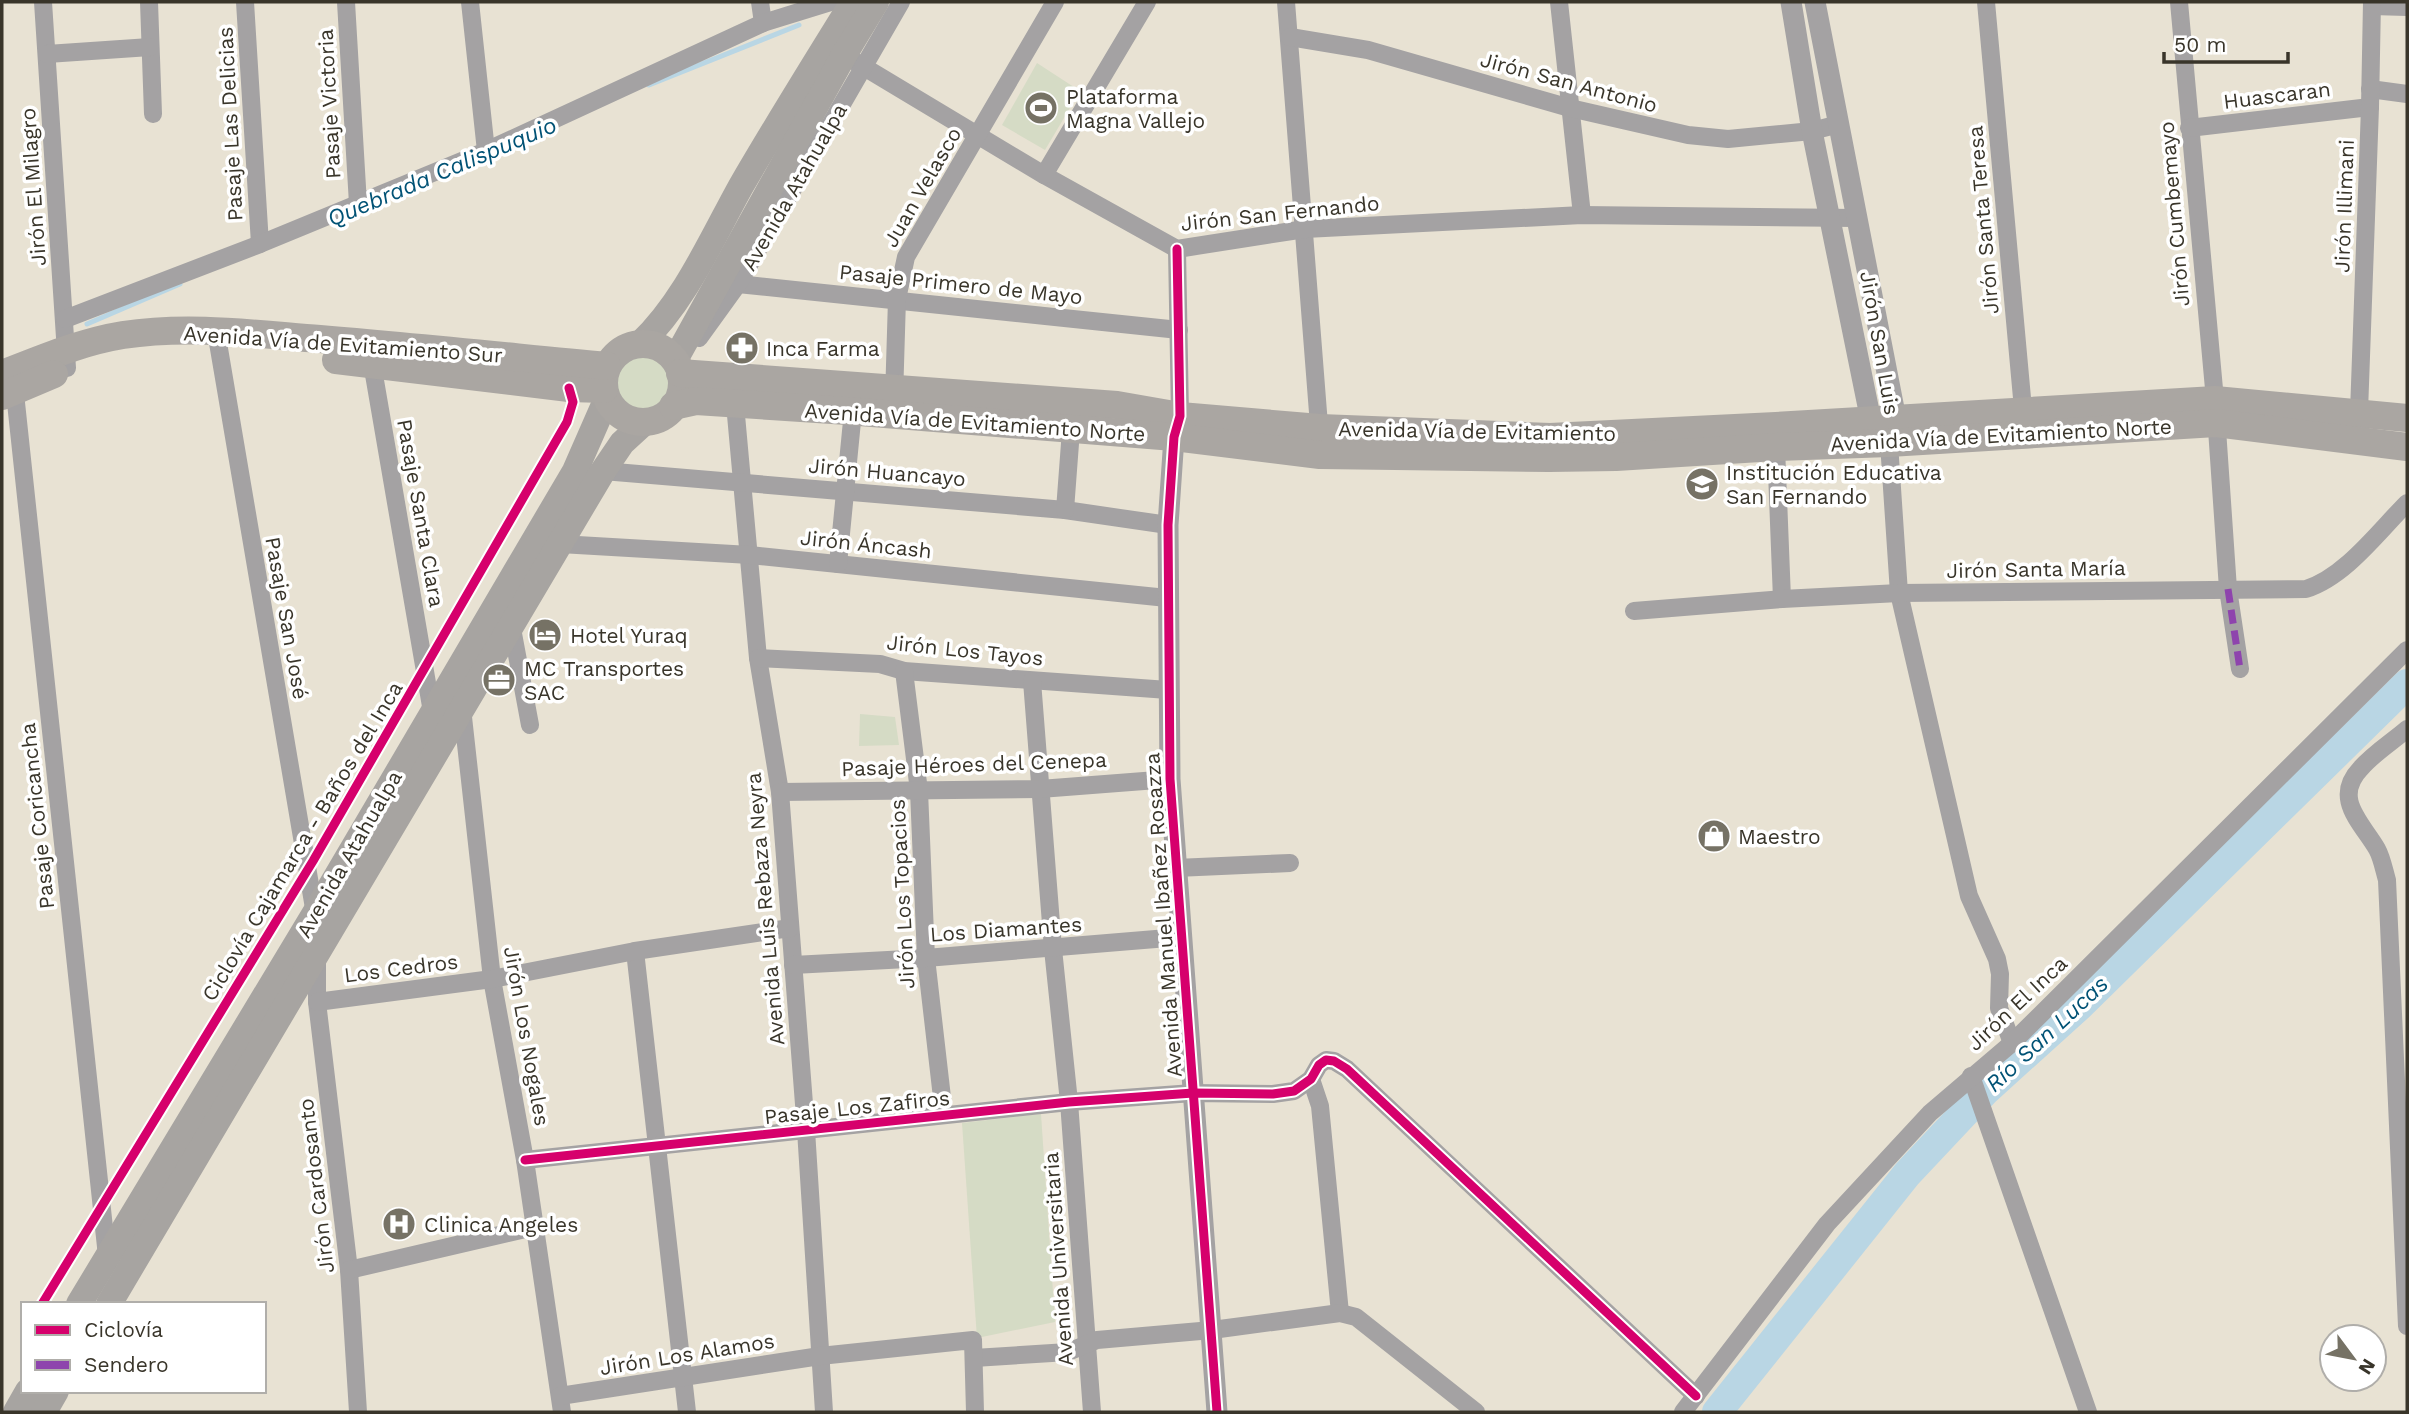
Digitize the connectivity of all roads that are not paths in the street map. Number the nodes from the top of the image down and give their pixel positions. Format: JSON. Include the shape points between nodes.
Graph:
{"nodes":[{"id":1,"x":43,"y":2,"type":"edge"},
{"id":2,"x":149,"y":2,"type":"edge"},
{"id":3,"x":246,"y":2,"type":"edge"},
{"id":4,"x":346,"y":2,"type":"edge"},
{"id":5,"x":470,"y":2,"type":"edge"},
{"id":6,"x":760,"y":2,"type":"edge"},
{"id":7,"x":831,"y":2,"type":"edge"},
{"id":8,"x":853,"y":2,"type":"edge"},
{"id":9,"x":876,"y":2,"type":"edge"},
{"id":10,"x":902,"y":2,"type":"edge"},
{"id":11,"x":1055,"y":2,"type":"edge"},
{"id":12,"x":1147,"y":2,"type":"edge"},
{"id":13,"x":1286,"y":2,"type":"edge"},
{"id":14,"x":1559,"y":2,"type":"edge"},
{"id":15,"x":1791,"y":2,"type":"edge"},
{"id":16,"x":1815,"y":2,"type":"edge"},
{"id":17,"x":1986,"y":2,"type":"edge"},
{"id":18,"x":2179,"y":2,"type":"edge"},
{"id":19,"x":2372,"y":4,"type":"edge"},
{"id":20,"x":2407,"y":7,"type":"edge"},
{"id":21,"x":762,"y":23,"type":"junction"},
{"id":22,"x":862,"y":27,"type":"junction"},
{"id":23,"x":1290,"y":37,"type":"junction"},
{"id":24,"x":150,"y":47,"type":"junction"},
{"id":25,"x":847,"y":51,"type":"junction"},
{"id":26,"x":47,"y":54,"type":"junction"},
{"id":27,"x":2407,"y":94,"type":"edge"},
{"id":28,"x":2370,"y":98,"type":"junction"},
{"id":29,"x":1570,"y":108,"type":"junction"},
{"id":30,"x":153,"y":114,"type":"dead end"},
{"id":31,"x":1839,"y":124,"type":"junction"},
{"id":32,"x":2189,"y":128,"type":"junction"},
{"id":33,"x":1812,"y":131,"type":"junction"},
{"id":34,"x":979,"y":134,"type":"junction"},
{"id":35,"x":486,"y":151,"type":"junction"},
{"id":36,"x":1044,"y":174,"type":"junction"},
{"id":37,"x":358,"y":204,"type":"junction"},
{"id":38,"x":1582,"y":215,"type":"junction"},
{"id":39,"x":1831,"y":218,"type":"junction"},
{"id":40,"x":1856,"y":218,"type":"junction"},
{"id":41,"x":1305,"y":229,"type":"junction"},
{"id":42,"x":260,"y":244,"type":"junction"},
{"id":43,"x":1177,"y":249,"type":"junction"},
{"id":44,"x":738,"y":284,"type":"junction"},
{"id":45,"x":897,"y":299,"type":"junction"},
{"id":46,"x":65,"y":319,"type":"junction"},
{"id":47,"x":1179,"y":330,"type":"junction"},
{"id":48,"x":217,"y":340,"type":"junction"},
{"id":49,"x":67,"y":358,"type":"junction"},
{"id":50,"x":372,"y":363,"type":"junction"},
{"id":51,"x":678,"y":367,"type":"junction"},
{"id":52,"x":617,"y":369,"type":"junction"},
{"id":53,"x":7,"y":383,"type":"edge"},
{"id":54,"x":893,"y":401,"type":"junction"},
{"id":55,"x":735,"y":404,"type":"junction"},
{"id":56,"x":673,"y":406,"type":"junction"},
{"id":57,"x":853,"y":411,"type":"junction"},
{"id":58,"x":2216,"y":411,"type":"junction"},
{"id":59,"x":2359,"y":412,"type":"junction"},
{"id":60,"x":2407,"y":418,"type":"edge"},
{"id":61,"x":646,"y":421,"type":"junction"},
{"id":62,"x":2025,"y":424,"type":"junction"},
{"id":63,"x":1177,"y":426,"type":"junction"},
{"id":64,"x":1885,"y":428,"type":"junction"},
{"id":65,"x":1071,"y":430,"type":"junction"},
{"id":66,"x":1320,"y":441,"type":"junction"},
{"id":67,"x":1615,"y":446,"type":"junction"},
{"id":68,"x":1776,"y":447,"type":"junction"},
{"id":69,"x":2407,"y":447,"type":"edge"},
{"id":70,"x":603,"y":471,"type":"junction"},
{"id":71,"x":741,"y":483,"type":"junction"},
{"id":72,"x":844,"y":492,"type":"junction"},
{"id":73,"x":2407,"y":503,"type":"edge"},
{"id":74,"x":1065,"y":510,"type":"junction"},
{"id":75,"x":1168,"y":525,"type":"junction"},
{"id":76,"x":560,"y":544,"type":"junction"},
{"id":77,"x":750,"y":555,"type":"junction"},
{"id":78,"x":838,"y":564,"type":"junction"},
{"id":79,"x":2228,"y":589,"type":"junction"},
{"id":80,"x":1899,"y":593,"type":"junction"},
{"id":81,"x":1167,"y":598,"type":"junction"},
{"id":82,"x":1782,"y":599,"type":"junction"},
{"id":83,"x":1634,"y":611,"type":"dead end"},
{"id":84,"x":511,"y":622,"type":"junction"},
{"id":85,"x":2407,"y":650,"type":"edge"},
{"id":86,"x":758,"y":658,"type":"junction"},
{"id":87,"x":2240,"y":669,"type":"dead end"},
{"id":88,"x":904,"y":671,"type":"junction"},
{"id":89,"x":1032,"y":681,"type":"junction"},
{"id":90,"x":1168,"y":690,"type":"junction"},
{"id":91,"x":462,"y":708,"type":"junction"},
{"id":92,"x":432,"y":712,"type":"junction"},
{"id":93,"x":530,"y":725,"type":"dead end"},
{"id":94,"x":2407,"y":729,"type":"edge"},
{"id":95,"x":1170,"y":779,"type":"junction"},
{"id":96,"x":1040,"y":789,"type":"junction"},
{"id":97,"x":919,"y":791,"type":"junction"},
{"id":98,"x":780,"y":792,"type":"junction"},
{"id":99,"x":1290,"y":863,"type":"dead end"},
{"id":100,"x":1176,"y":868,"type":"junction"},
{"id":101,"x":315,"y":914,"type":"junction"},
{"id":102,"x":790,"y":928,"type":"junction"},
{"id":103,"x":1180,"y":937,"type":"junction"},
{"id":104,"x":1053,"y":949,"type":"junction"},
{"id":105,"x":635,"y":951,"type":"junction"},
{"id":106,"x":317,"y":956,"type":"junction"},
{"id":107,"x":926,"y":958,"type":"junction"},
{"id":108,"x":793,"y":965,"type":"junction"},
{"id":109,"x":492,"y":979,"type":"junction"},
{"id":110,"x":317,"y":1002,"type":"junction"},
{"id":111,"x":2012,"y":1043,"type":"junction"},
{"id":112,"x":1311,"y":1079,"type":"junction"},
{"id":113,"x":1973,"y":1080,"type":"junction"},
{"id":114,"x":1193,"y":1093,"type":"junction"},
{"id":115,"x":1069,"y":1102,"type":"junction"},
{"id":116,"x":944,"y":1115,"type":"junction"},
{"id":117,"x":806,"y":1130,"type":"junction"},
{"id":118,"x":659,"y":1146,"type":"junction"},
{"id":119,"x":525,"y":1160,"type":"junction"},
{"id":120,"x":534,"y":1227,"type":"junction"},
{"id":121,"x":107,"y":1256,"type":"junction"},
{"id":122,"x":349,"y":1270,"type":"junction"},
{"id":123,"x":80,"y":1302,"type":"edge"},
{"id":124,"x":110,"y":1302,"type":"edge"},
{"id":125,"x":1340,"y":1313,"type":"junction"},
{"id":126,"x":2407,"y":1326,"type":"edge"},
{"id":127,"x":1212,"y":1330,"type":"junction"},
{"id":128,"x":1087,"y":1344,"type":"junction"},
{"id":129,"x":973,"y":1349,"type":"junction"},
{"id":130,"x":820,"y":1356,"type":"junction"},
{"id":131,"x":684,"y":1378,"type":"junction"},
{"id":132,"x":27,"y":1393,"type":"edge"},
{"id":133,"x":55,"y":1393,"type":"edge"},
{"id":134,"x":1696,"y":1396,"type":"junction"},
{"id":135,"x":561,"y":1404,"type":"edge"},
{"id":136,"x":16,"y":1412,"type":"edge"},
{"id":137,"x":44,"y":1412,"type":"edge"},
{"id":138,"x":358,"y":1412,"type":"edge"},
{"id":139,"x":687,"y":1412,"type":"edge"},
{"id":140,"x":824,"y":1412,"type":"edge"},
{"id":141,"x":975,"y":1412,"type":"edge"},
{"id":142,"x":1092,"y":1412,"type":"edge"},
{"id":143,"x":1217,"y":1412,"type":"edge"},
{"id":144,"x":1476,"y":1412,"type":"edge"},
{"id":145,"x":1684,"y":1412,"type":"edge"},
{"id":146,"x":2088,"y":1412,"type":"edge"}],
"edges":[{"from":1,"to":26,"type":"street","name":"Jirón El Milagro"},
{"from":2,"to":24,"type":"street"},
{"from":3,"to":42,"type":"street","name":"Pasaje Las Delicias"},
{"from":4,"to":37,"type":"street","name":"Pasaje Victoria"},
{"from":5,"to":35,"type":"street"},
{"from":6,"to":21,"type":"street"},
{"from":7,"to":21,"type":"street"},
{"from":8,"to":25,"type":"main road","name":"Avenida Atahualpa"},
{"from":9,"to":22,"type":"main road","name":"Avenida Atahualpa"},
{"from":10,"to":22,"type":"street"},
{"from":10,"to":25,"type":"street","name":"Avenida Atahualpa"},
{"from":11,"to":34,"type":"street","name":"Juan Velasco"},
{"from":12,"to":36,"type":"street"},
{"from":13,"to":23,"type":"street"},
{"from":14,"to":29,"type":"street"},
{"from":15,"to":33,"type":"street","name":"Jirón San Luis"},
{"from":16,"to":31,"type":"street","name":"Jirón San Luis"},
{"from":17,"to":62,"type":"street","name":"Jirón Santa Teresa"},
{"from":18,"to":32,"type":"street","name":"Jirón Cumbemayo"},
{"from":19,"to":20,"type":"street"},
{"from":19,"to":28,"type":"street","name":"Jirón Illimani"},
{"from":21,"to":35,"type":"street"},
{"from":22,"to":25,"type":"main road","name":"Avenida Atahualpa"},
{"from":23,"to":29,"type":"street","name":"Jirón San Antonio","via":[[1368,50]]},
{"from":23,"to":41,"type":"street"},
{"from":24,"to":26,"type":"street"},
{"from":24,"to":30,"type":"street"},
{"from":25,"to":34,"type":"street","name":"Jirón San Fernando"},
{"from":25,"to":44,"type":"street","name":"Avenida Atahualpa"},
{"from":25,"to":51,"type":"main road","name":"Avenida Atahualpa"},
{"from":25,"to":52,"type":"main road","name":"Avenida Atahualpa","via":[[715,232],[676,301]]},
{"from":26,"to":46,"type":"street","name":"Jirón El Milagro"},
{"from":27,"to":28,"type":"street","name":"Huascaran"},
{"from":28,"to":32,"type":"street","name":"Huascaran"},
{"from":28,"to":59,"type":"street","name":"Jirón Illimani"},
{"from":29,"to":33,"type":"street","name":"Jirón San Antonio","via":[[1688,135],[1728,139]]},
{"from":29,"to":38,"type":"street"},
{"from":31,"to":33,"type":"street","name":"Jirón San Antonio"},
{"from":31,"to":40,"type":"street","name":"Jirón San Luis"},
{"from":32,"to":58,"type":"street","name":"Jirón Cumbemayo"},
{"from":33,"to":39,"type":"street","name":"Jirón San Luis"},
{"from":34,"to":36,"type":"street","name":"Jirón San Fernando"},
{"from":34,"to":45,"type":"street","name":"Juan Velasco","via":[[906,257]]},
{"from":35,"to":37,"type":"street"},
{"from":36,"to":43,"type":"street","name":"Jirón San Fernando"},
{"from":37,"to":42,"type":"street"},
{"from":38,"to":39,"type":"street","name":"Jirón San Fernando"},
{"from":38,"to":41,"type":"street","name":"Jirón San Fernando"},
{"from":39,"to":40,"type":"street","name":"Jirón San Fernando"},
{"from":39,"to":64,"type":"street","name":"Jirón San Luis"},
{"from":40,"to":64,"type":"street","name":"Jirón San Luis"},
{"from":41,"to":43,"type":"street","name":"Jirón San Fernando"},
{"from":41,"to":66,"type":"street"},
{"from":42,"to":46,"type":"street"},
{"from":43,"to":47,"type":"street"},
{"from":44,"to":45,"type":"street","name":"Pasaje Primero de Mayo"},
{"from":44,"to":51,"type":"street","name":"Avenida Atahualpa"},
{"from":45,"to":47,"type":"street","name":"Pasaje Primero de Mayo"},
{"from":45,"to":54,"type":"street","name":"Juan Velasco"},
{"from":46,"to":49,"type":"street","name":"Jirón El Milagro"},
{"from":47,"to":63,"type":"street"},
{"from":48,"to":49,"type":"highway","name":"Avenida Vía de Evitamiento Sur","via":[[161,331],[124,335]]},
{"from":48,"to":50,"type":"highway","name":"Avenida Vía de Evitamiento Sur"},
{"from":48,"to":52,"type":"highway","name":"Avenida Vía de Evitamiento Sur"},
{"from":48,"to":101,"type":"street","name":"Pasaje San José"},
{"from":49,"to":53,"type":"highway","name":"Avenida Vía de Evitamiento Sur"},
{"from":50,"to":52,"type":"highway","name":"Avenida Vía de Evitamiento Sur","via":[[569,388]]},
{"from":50,"to":92,"type":"street","name":"Pasaje Santa Clara"},
{"from":51,"to":52,"type":"highway","via":[[656,346]]},
{"from":51,"to":54,"type":"highway"},
{"from":51,"to":56,"type":"highway","via":[[680,394]]},
{"from":52,"to":61,"type":"highway","via":[[613,408],[634,421]]},
{"from":52,"to":92,"type":"main road","name":"Avenida Atahualpa","via":[[579,465]]},
{"from":53,"to":121,"type":"street","name":"Pasaje Coricancha"},
{"from":54,"to":57,"type":"highway","name":"Avenida Vía de Evitamiento Norte"},
{"from":54,"to":63,"type":"highway","via":[[1117,405]]},
{"from":54,"to":65,"type":"highway","name":"Avenida Vía de Evitamiento Norte"},
{"from":55,"to":56,"type":"highway","name":"Avenida Vía de Evitamiento Norte","via":[[696,401]]},
{"from":55,"to":57,"type":"highway","name":"Avenida Vía de Evitamiento Norte"},
{"from":55,"to":71,"type":"street","name":"Avenida Luis Rebaza Neyra"},
{"from":56,"to":61,"type":"highway","via":[[657,419]]},
{"from":57,"to":72,"type":"street"},
{"from":58,"to":59,"type":"highway","name":"Avenida Vía de Evitamiento"},
{"from":58,"to":62,"type":"highway","name":"Avenida Vía de Evitamiento"},
{"from":58,"to":69,"type":"highway"},
{"from":58,"to":79,"type":"street","name":"Jirón Cumbemayo"},
{"from":59,"to":60,"type":"highway"},
{"from":61,"to":70,"type":"main road","name":"Avenida Atahualpa","via":[[622,443]]},
{"from":62,"to":64,"type":"highway","name":"Avenida Vía de Evitamiento"},
{"from":63,"to":65,"type":"highway","name":"Avenida Vía de Evitamiento Norte"},
{"from":63,"to":66,"type":"highway","name":"Avenida Vía de Evitamiento Norte"},
{"from":63,"to":75,"type":"street","name":"Avenida Manuel Ibañez Rosazza"},
{"from":64,"to":67,"type":"highway","name":"Avenida Vía de Evitamiento"},
{"from":64,"to":68,"type":"highway","name":"Avenida Vía de Evitamiento Norte"},
{"from":64,"to":80,"type":"street"},
{"from":65,"to":74,"type":"street"},
{"from":66,"to":67,"type":"highway","name":"Avenida Vía de Evitamiento Norte","via":[[1549,458]]},
{"from":67,"to":68,"type":"highway","name":"Avenida Vía de Evitamiento Norte"},
{"from":68,"to":82,"type":"street"},
{"from":70,"to":71,"type":"street","name":"Jirón Huancayo"},
{"from":70,"to":76,"type":"main road","name":"Avenida Atahualpa"},
{"from":71,"to":72,"type":"street","name":"Jirón Huancayo"},
{"from":71,"to":77,"type":"street","name":"Avenida Luis Rebaza Neyra"},
{"from":72,"to":74,"type":"street","name":"Jirón Huancayo"},
{"from":72,"to":78,"type":"street"},
{"from":73,"to":79,"type":"street","name":"Jirón Santa María","via":[[2351,560],[2320,584],[2306,589]]},
{"from":74,"to":75,"type":"street","name":"Jirón Huancayo"},
{"from":75,"to":81,"type":"street","name":"Avenida Manuel Ibañez Rosazza"},
{"from":76,"to":77,"type":"street","name":"Jirón Áncash"},
{"from":76,"to":84,"type":"main road","name":"Avenida Atahualpa"},
{"from":77,"to":78,"type":"street","name":"Jirón Áncash"},
{"from":77,"to":86,"type":"street","name":"Avenida Luis Rebaza Neyra"},
{"from":78,"to":81,"type":"street","name":"Jirón Áncash"},
{"from":79,"to":80,"type":"street","name":"Jirón Santa María"},
{"from":79,"to":87,"type":"street","name":"Jirón Cumbemayo"},
{"from":80,"to":82,"type":"street","name":"Jirón Santa María"},
{"from":80,"to":111,"type":"street","via":[[1969,896],[1997,959],[1999,1009]]},
{"from":81,"to":90,"type":"street","name":"Avenida Manuel Ibañez Rosazza"},
{"from":82,"to":83,"type":"street","name":"Jirón Santa María"},
{"from":84,"to":91,"type":"main road","name":"Avenida Atahualpa"},
{"from":84,"to":93,"type":"street"},
{"from":85,"to":111,"type":"street","name":"Jirón El Inca"},
{"from":86,"to":88,"type":"street","name":"Jirón Los Tayos","via":[[880,664]]},
{"from":86,"to":98,"type":"street","name":"Avenida Luis Rebaza Neyra"},
{"from":88,"to":89,"type":"street","name":"Jirón Los Tayos"},
{"from":88,"to":97,"type":"street","name":"Jirón Los Topacios"},
{"from":89,"to":90,"type":"street","name":"Jirón Los Tayos"},
{"from":89,"to":96,"type":"street","name":"Avenida Universitaria"},
{"from":90,"to":95,"type":"street","name":"Avenida Manuel Ibañez Rosazza"},
{"from":91,"to":106,"type":"main road","name":"Avenida Atahualpa"},
{"from":91,"to":109,"type":"street","name":"Jirón Los Nogales"},
{"from":92,"to":101,"type":"main road","name":"Avenida Atahualpa"},
{"from":94,"to":126,"type":"street","via":[[2361,768],[2348,791],[2355,815],[2379,852],[2387,880]]},
{"from":95,"to":96,"type":"street","name":"Pasaje Héroes del Cenepa"},
{"from":95,"to":100,"type":"street","name":"Avenida Manuel Ibañez Rosazza"},
{"from":96,"to":97,"type":"street","name":"Pasaje Héroes del Cenepa"},
{"from":96,"to":104,"type":"street","name":"Avenida Universitaria"},
{"from":97,"to":98,"type":"street","name":"Pasaje Héroes del Cenepa"},
{"from":97,"to":107,"type":"street","name":"Jirón Los Topacios"},
{"from":98,"to":102,"type":"street","name":"Avenida Luis Rebaza Neyra"},
{"from":99,"to":100,"type":"street"},
{"from":100,"to":103,"type":"street","name":"Avenida Manuel Ibañez Rosazza"},
{"from":101,"to":106,"type":"street","name":"Pasaje San José"},
{"from":101,"to":121,"type":"main road","name":"Avenida Atahualpa"},
{"from":102,"to":105,"type":"street","name":"Los Cedros"},
{"from":102,"to":108,"type":"street","name":"Avenida Luis Rebaza Neyra"},
{"from":103,"to":104,"type":"street","name":"Los Diamantes"},
{"from":103,"to":114,"type":"street","name":"Avenida Manuel Ibañez Rosazza"},
{"from":104,"to":107,"type":"street","name":"Los Diamantes"},
{"from":104,"to":115,"type":"street","name":"Avenida Universitaria"},
{"from":105,"to":109,"type":"street","name":"Los Cedros"},
{"from":105,"to":118,"type":"street"},
{"from":106,"to":110,"type":"street","name":"Jirón Cardosanto"},
{"from":106,"to":124,"type":"main road","name":"Avenida Atahualpa"},
{"from":107,"to":108,"type":"street","name":"Los Diamantes"},
{"from":107,"to":116,"type":"street","name":"Jirón Los Topacios"},
{"from":108,"to":117,"type":"street","name":"Avenida Luis Rebaza Neyra"},
{"from":109,"to":110,"type":"street","name":"Los Cedros"},
{"from":109,"to":119,"type":"street","name":"Jirón Los Nogales"},
{"from":110,"to":122,"type":"street","name":"Jirón Cardosanto"},
{"from":111,"to":113,"type":"street","name":"Jirón El Inca"},
{"from":112,"to":114,"type":"street","name":"Pasaje Los Zafiros","via":[[1294,1091],[1273,1094]]},
{"from":112,"to":125,"type":"street","via":[[1320,1106]]},
{"from":112,"to":134,"type":"street","name":"Pasaje Los Zafiros","via":[[1326,1060],[1346,1069]]},
{"from":113,"to":134,"type":"street","name":"Jirón El Inca","via":[[1930,1112],[1827,1224]]},
{"from":113,"to":146,"type":"street"},
{"from":114,"to":115,"type":"street","name":"Pasaje Los Zafiros"},
{"from":114,"to":127,"type":"street","name":"Avenida Manuel Ibañez Rosazza"},
{"from":115,"to":116,"type":"street","name":"Pasaje Los Zafiros"},
{"from":115,"to":128,"type":"street","name":"Avenida Universitaria"},
{"from":116,"to":117,"type":"street","name":"Pasaje Los Zafiros"},
{"from":117,"to":118,"type":"street","name":"Pasaje Los Zafiros"},
{"from":117,"to":130,"type":"street","name":"Avenida Luis Rebaza Neyra"},
{"from":118,"to":119,"type":"street","name":"Pasaje Los Zafiros"},
{"from":118,"to":131,"type":"street"},
{"from":119,"to":120,"type":"street","name":"Jirón Los Nogales"},
{"from":120,"to":122,"type":"street"},
{"from":120,"to":135,"type":"street","name":"Jirón Los Nogales"},
{"from":121,"to":123,"type":"main road","name":"Avenida Atahualpa"},
{"from":122,"to":138,"type":"street","name":"Jirón Cardosanto"},
{"from":125,"to":127,"type":"street","name":"Jirón Los Alamos"},
{"from":125,"to":144,"type":"street","via":[[1356,1317]]},
{"from":127,"to":128,"type":"street","name":"Jirón Los Alamos"},
{"from":127,"to":143,"type":"street","name":"Avenida Manuel Ibañez Rosazza"},
{"from":128,"to":129,"type":"street","name":"Jirón Los Alamos","via":[[1068,1352]]},
{"from":128,"to":142,"type":"street","name":"Avenida Universitaria"},
{"from":129,"to":130,"type":"street","name":"Jirón Los Alamos"},
{"from":129,"to":141,"type":"street"},
{"from":130,"to":131,"type":"street","name":"Jirón Los Alamos"},
{"from":130,"to":140,"type":"street","name":"Avenida Luis Rebaza Neyra"},
{"from":131,"to":135,"type":"street","name":"Jirón Los Alamos"},
{"from":131,"to":139,"type":"street"},
{"from":132,"to":136,"type":"main road"},
{"from":133,"to":137,"type":"main road"},
{"from":134,"to":145,"type":"street","name":"Jirón El Inca"}]}
